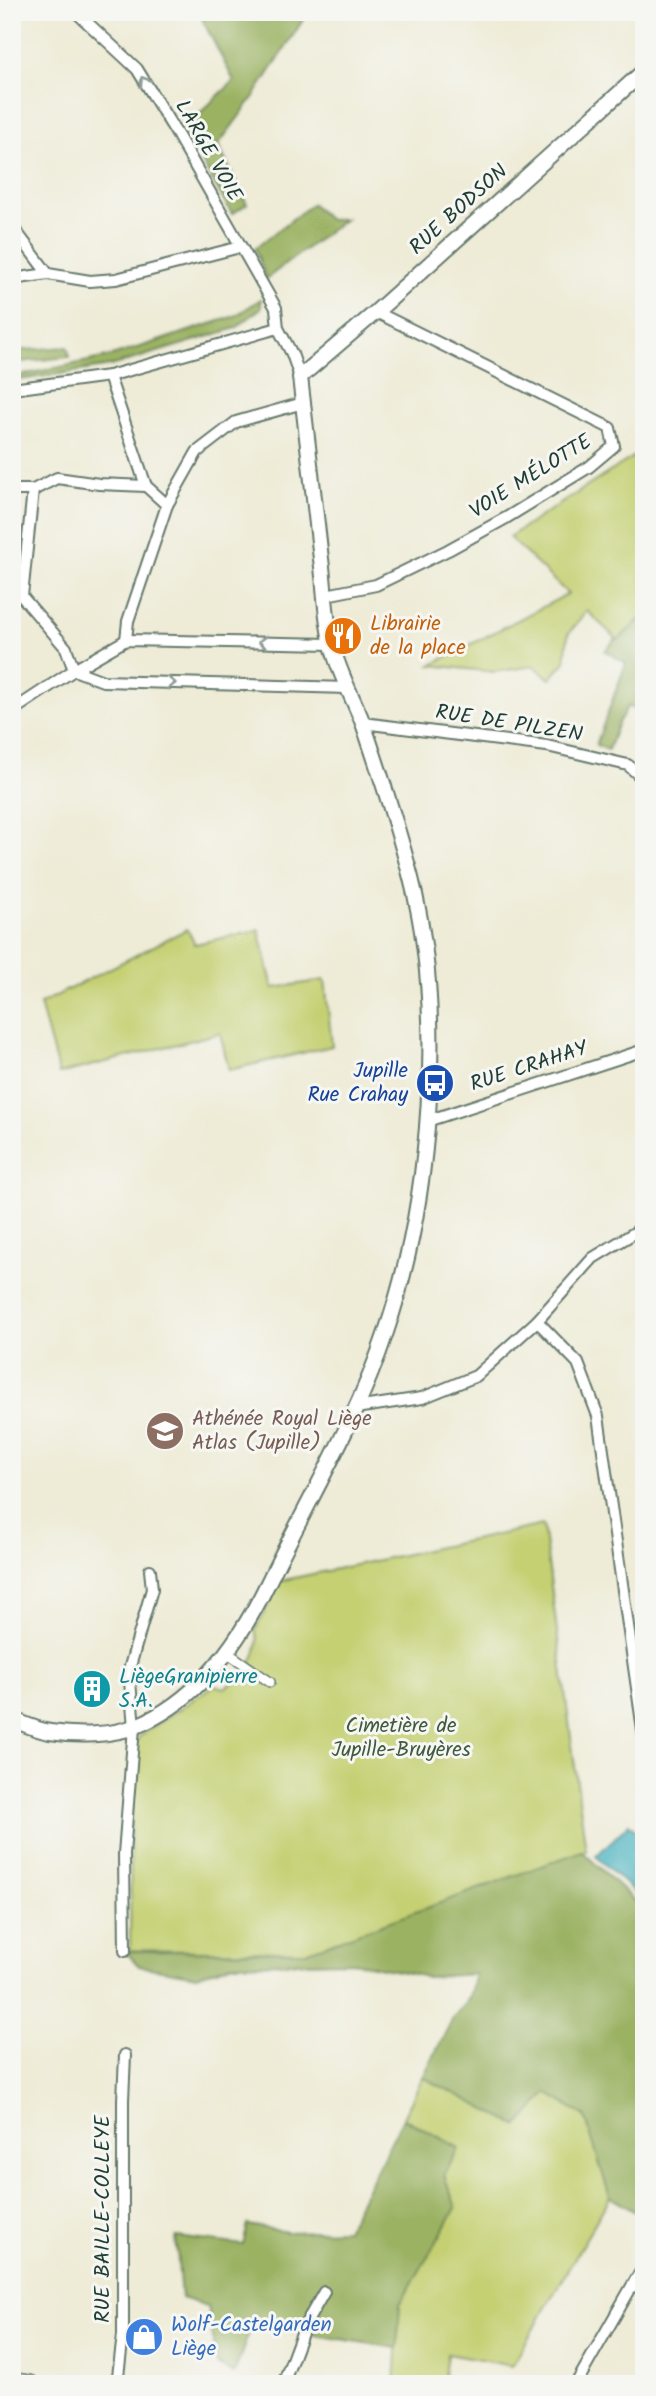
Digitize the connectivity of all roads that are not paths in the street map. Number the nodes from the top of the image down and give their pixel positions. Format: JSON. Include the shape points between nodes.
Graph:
{"nodes":[{"id":1,"x":76,"y":12,"type":"edge"},
{"id":2,"x":644,"y":71,"type":"edge"},
{"id":3,"x":12,"y":226,"type":"edge"},
{"id":4,"x":240,"y":247,"type":"junction"},
{"id":5,"x":48,"y":274,"type":"junction"},
{"id":6,"x":12,"y":279,"type":"edge"},
{"id":7,"x":376,"y":312,"type":"junction"},
{"id":8,"x":278,"y":328,"type":"junction"},
{"id":9,"x":109,"y":376,"type":"junction"},
{"id":10,"x":300,"y":377,"type":"junction"},
{"id":11,"x":12,"y":389,"type":"edge"},
{"id":12,"x":303,"y":403,"type":"junction"},
{"id":13,"x":146,"y":486,"type":"junction"},
{"id":14,"x":12,"y":490,"type":"edge"},
{"id":15,"x":33,"y":490,"type":"junction"},
{"id":16,"x":167,"y":505,"type":"junction"},
{"id":17,"x":12,"y":585,"type":"edge"},
{"id":18,"x":22,"y":596,"type":"junction"},
{"id":19,"x":326,"y":596,"type":"junction"},
{"id":20,"x":126,"y":640,"type":"junction"},
{"id":21,"x":331,"y":643,"type":"junction"},
{"id":22,"x":74,"y":670,"type":"junction"},
{"id":23,"x":347,"y":688,"type":"junction"},
{"id":24,"x":12,"y":711,"type":"edge"},
{"id":25,"x":363,"y":723,"type":"junction"},
{"id":26,"x":644,"y":780,"type":"edge"},
{"id":27,"x":644,"y":1050,"type":"edge"},
{"id":28,"x":427,"y":1121,"type":"junction"},
{"id":29,"x":644,"y":1227,"type":"edge"},
{"id":30,"x":537,"y":1321,"type":"junction"},
{"id":31,"x":355,"y":1408,"type":"junction"},
{"id":32,"x":150,"y":1570,"type":"dead end"},
{"id":33,"x":228,"y":1653,"type":"junction"},
{"id":34,"x":271,"y":1682,"type":"dead end"},
{"id":35,"x":12,"y":1719,"type":"edge"},
{"id":36,"x":643,"y":1722,"type":"edge"},
{"id":37,"x":134,"y":1727,"type":"junction"},
{"id":38,"x":644,"y":1737,"type":"edge"},
{"id":39,"x":125,"y":1951,"type":"dead end"},
{"id":40,"x":125,"y":2055,"type":"dead end"},
{"id":41,"x":644,"y":2265,"type":"edge"},
{"id":42,"x":324,"y":2292,"type":"dead end"},
{"id":43,"x":12,"y":2381,"type":"edge"},
{"id":44,"x":31,"y":2384,"type":"edge"},
{"id":45,"x":117,"y":2384,"type":"edge"},
{"id":46,"x":283,"y":2384,"type":"edge"},
{"id":47,"x":576,"y":2384,"type":"edge"}],
"edges":[{"from":4,"to":1,"type":"street","name":"LARGE VOIE","one_way":true,"via":[[137,69]]},
{"from":2,"to":7,"type":"street","name":"RUE BODSON"},
{"from":3,"to":5,"type":"street"},
{"from":4,"to":5,"type":"street","via":[[116,279],[90,282]]},
{"from":4,"to":8,"type":"street","name":"LARGE VOIE","via":[[276,308]]},
{"from":5,"to":6,"type":"street"},
{"from":7,"to":10,"type":"street","name":"RUE BODSON"},
{"from":7,"to":19,"type":"street","name":"VOIE MÉLOTTE","via":[[610,428],[614,446],[589,467],[448,550],[376,585]]},
{"from":8,"to":9,"type":"street"},
{"from":8,"to":10,"type":"street","name":"LARGE VOIE"},
{"from":9,"to":11,"type":"street"},
{"from":9,"to":13,"type":"street"},
{"from":10,"to":12,"type":"street"},
{"from":12,"to":16,"type":"street","via":[[236,422],[197,452]]},
{"from":12,"to":19,"type":"street"},
{"from":13,"to":15,"type":"street","via":[[57,478]]},
{"from":13,"to":16,"type":"street"},
{"from":14,"to":15,"type":"street"},
{"from":15,"to":18,"type":"street"},
{"from":16,"to":20,"type":"street","via":[[128,621]]},
{"from":17,"to":18,"type":"street"},
{"from":18,"to":22,"type":"street","via":[[66,648]]},
{"from":19,"to":21,"type":"street"},
{"from":21,"to":20,"type":"street","one_way":true},
{"from":20,"to":22,"type":"street"},
{"from":21,"to":23,"type":"street"},
{"from":22,"to":23,"type":"street","one_way":true,"via":[[103,681]]},
{"from":22,"to":24,"type":"street"},
{"from":23,"to":25,"type":"street"},
{"from":25,"to":26,"type":"street","name":"RUE DE PILZEN","via":[[547,746],[628,765]]},
{"from":25,"to":28,"type":"street","via":[[412,879],[422,934],[429,1033]]},
{"from":27,"to":28,"type":"street","name":"RUE CRAHAY"},
{"from":28,"to":31,"type":"street","via":[[420,1192],[406,1258],[386,1332]]},
{"from":29,"to":30,"type":"street","via":[[593,1258]]},
{"from":30,"to":31,"type":"street","via":[[477,1376],[422,1398]]},
{"from":30,"to":36,"type":"street","via":[[578,1363],[598,1416]]},
{"from":31,"to":33,"type":"street","via":[[260,1599]]},
{"from":32,"to":37,"type":"street","via":[[152,1589],[128,1670]]},
{"from":33,"to":34,"type":"street"},
{"from":33,"to":37,"type":"street","via":[[191,1692]]},
{"from":35,"to":37,"type":"street","via":[[48,1732],[100,1733]]},
{"from":36,"to":38,"type":"street"},
{"from":37,"to":39,"type":"street","via":[[124,1854]]},
{"from":40,"to":45,"type":"street","name":"RUE BAILLE-COLLEYE","via":[[123,2335]]},
{"from":41,"to":47,"type":"street"},
{"from":42,"to":46,"type":"street","via":[[305,2325]]},
{"from":43,"to":44,"type":"main road"}]}
